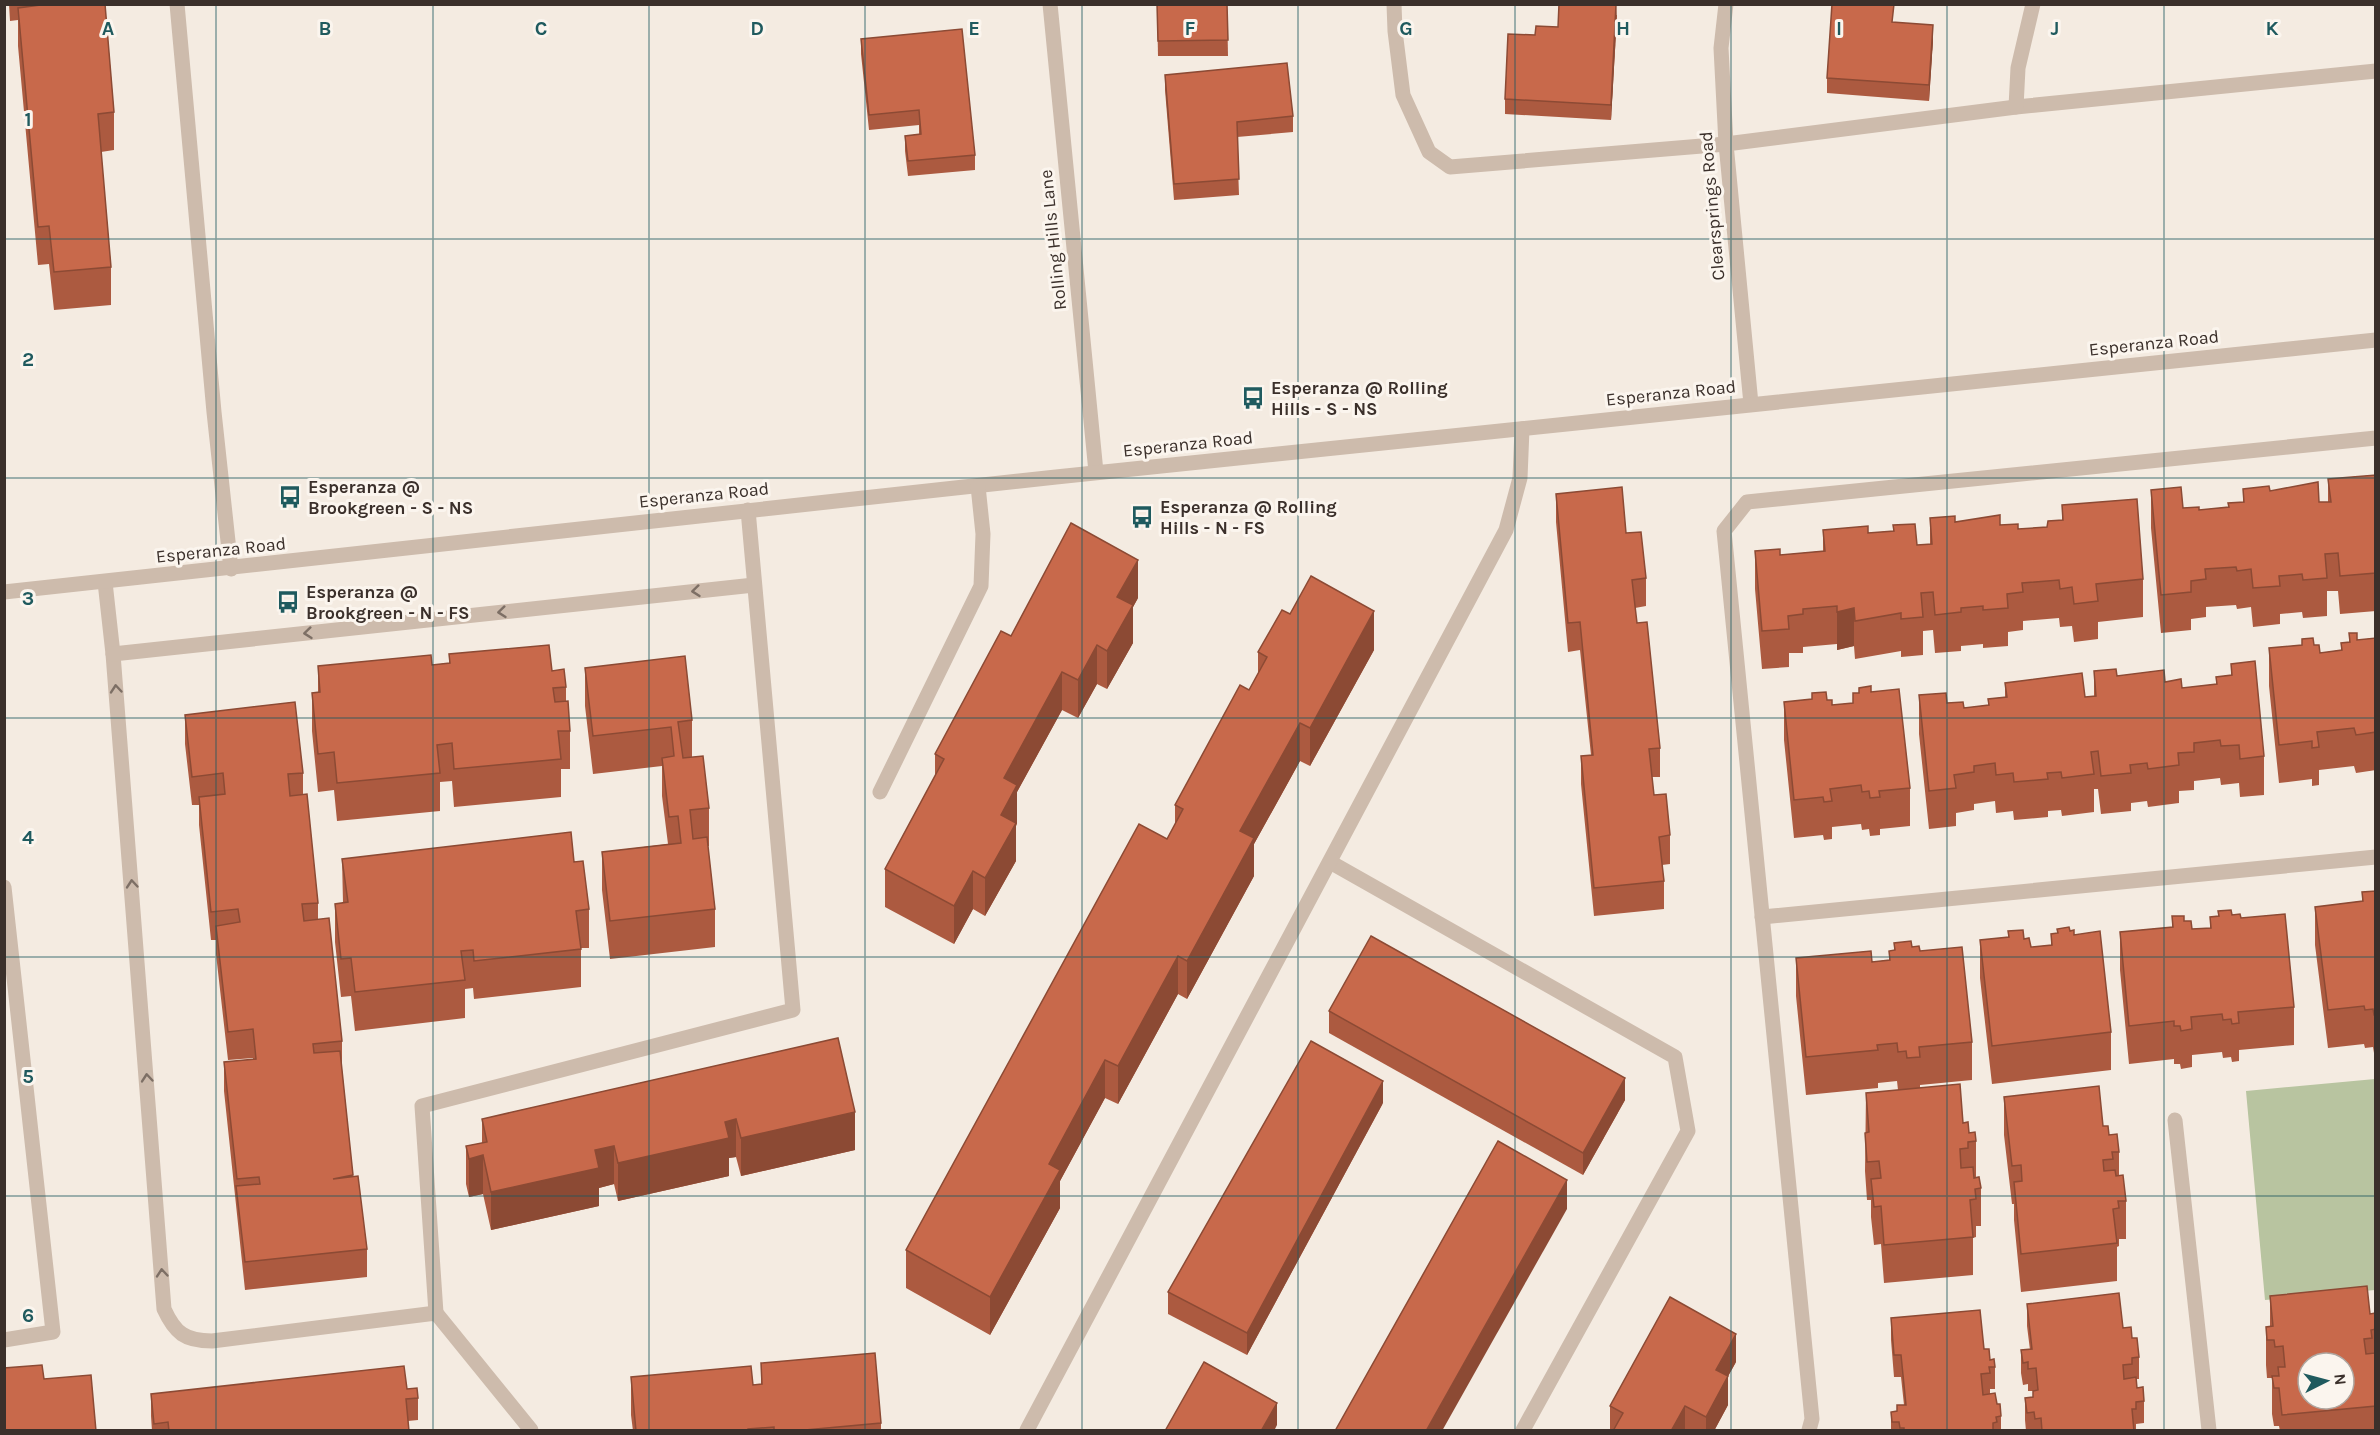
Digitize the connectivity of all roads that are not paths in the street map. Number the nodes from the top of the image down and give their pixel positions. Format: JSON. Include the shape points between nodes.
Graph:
{"nodes":[{"id":1,"x":177,"y":4,"type":"edge"},
{"id":2,"x":1050,"y":4,"type":"edge"},
{"id":3,"x":1394,"y":4,"type":"edge"},
{"id":4,"x":1726,"y":4,"type":"edge"},
{"id":5,"x":2033,"y":4,"type":"edge"},
{"id":6,"x":2376,"y":71,"type":"edge"},
{"id":7,"x":2016,"y":107,"type":"junction"},
{"id":8,"x":1726,"y":144,"type":"junction"},
{"id":9,"x":2376,"y":340,"type":"edge"},
{"id":10,"x":1751,"y":404,"type":"junction"},
{"id":11,"x":1522,"y":429,"type":"junction"},
{"id":12,"x":2376,"y":438,"type":"edge"},
{"id":13,"x":1096,"y":472,"type":"junction"},
{"id":14,"x":978,"y":486,"type":"junction"},
{"id":15,"x":748,"y":510,"type":"junction"},
{"id":16,"x":231,"y":569,"type":"junction"},
{"id":17,"x":105,"y":582,"type":"junction"},
{"id":18,"x":754,"y":585,"type":"junction"},
{"id":19,"x":4,"y":592,"type":"edge"},
{"id":20,"x":113,"y":654,"type":"junction"},
{"id":21,"x":880,"y":792,"type":"dead end"},
{"id":22,"x":2376,"y":857,"type":"edge"},
{"id":23,"x":1330,"y":862,"type":"junction"},
{"id":24,"x":4,"y":887,"type":"edge"},
{"id":25,"x":1762,"y":917,"type":"junction"},
{"id":26,"x":11,"y":1014,"type":"edge"},
{"id":27,"x":2175,"y":1120,"type":"dead end"},
{"id":28,"x":436,"y":1313,"type":"junction"},
{"id":29,"x":4,"y":1340,"type":"edge"},
{"id":30,"x":531,"y":1431,"type":"edge"},
{"id":31,"x":1027,"y":1431,"type":"edge"},
{"id":32,"x":1523,"y":1431,"type":"edge"},
{"id":33,"x":1809,"y":1431,"type":"edge"},
{"id":34,"x":2209,"y":1431,"type":"edge"}],
"edges":[{"from":1,"to":16,"type":"street"},
{"from":2,"to":13,"type":"street","name":"Rolling Hills Lane"},
{"from":3,"to":8,"type":"street","via":[[1403,95],[1429,152],[1450,167]]},
{"from":4,"to":8,"type":"street","name":"Clearsprings Road","via":[[1721,48]]},
{"from":5,"to":7,"type":"street","via":[[2018,68]]},
{"from":6,"to":7,"type":"street"},
{"from":7,"to":8,"type":"street"},
{"from":8,"to":10,"type":"street","name":"Clearsprings Road"},
{"from":9,"to":10,"type":"street","name":"Esperanza Road"},
{"from":10,"to":11,"type":"street","name":"Esperanza Road"},
{"from":11,"to":13,"type":"street","name":"Esperanza Road"},
{"from":11,"to":23,"type":"street","via":[[1520,478],[1506,530]]},
{"from":12,"to":25,"type":"street","via":[[1747,502],[1724,531]]},
{"from":13,"to":14,"type":"street","name":"Esperanza Road"},
{"from":14,"to":15,"type":"street","name":"Esperanza Road"},
{"from":14,"to":21,"type":"street","via":[[983,534],[981,586]]},
{"from":15,"to":16,"type":"street","name":"Esperanza Road"},
{"from":15,"to":18,"type":"street"},
{"from":16,"to":17,"type":"street","name":"Esperanza Road"},
{"from":17,"to":19,"type":"street","name":"Esperanza Road"},
{"from":17,"to":20,"type":"street"},
{"from":18,"to":20,"type":"street","one_way":true},
{"from":18,"to":28,"type":"street","via":[[793,1010],[422,1106]]},
{"from":28,"to":20,"type":"street","one_way":true,"via":[[196,1341],[174,1329],[164,1309]]},
{"from":22,"to":25,"type":"street"},
{"from":23,"to":31,"type":"street"},
{"from":23,"to":32,"type":"street","via":[[1675,1057],[1688,1131]]},
{"from":24,"to":26,"type":"street"},
{"from":25,"to":33,"type":"street","via":[[1812,1419]]},
{"from":26,"to":29,"type":"street","via":[[53,1332]]},
{"from":27,"to":34,"type":"street"},
{"from":28,"to":30,"type":"street"}]}
